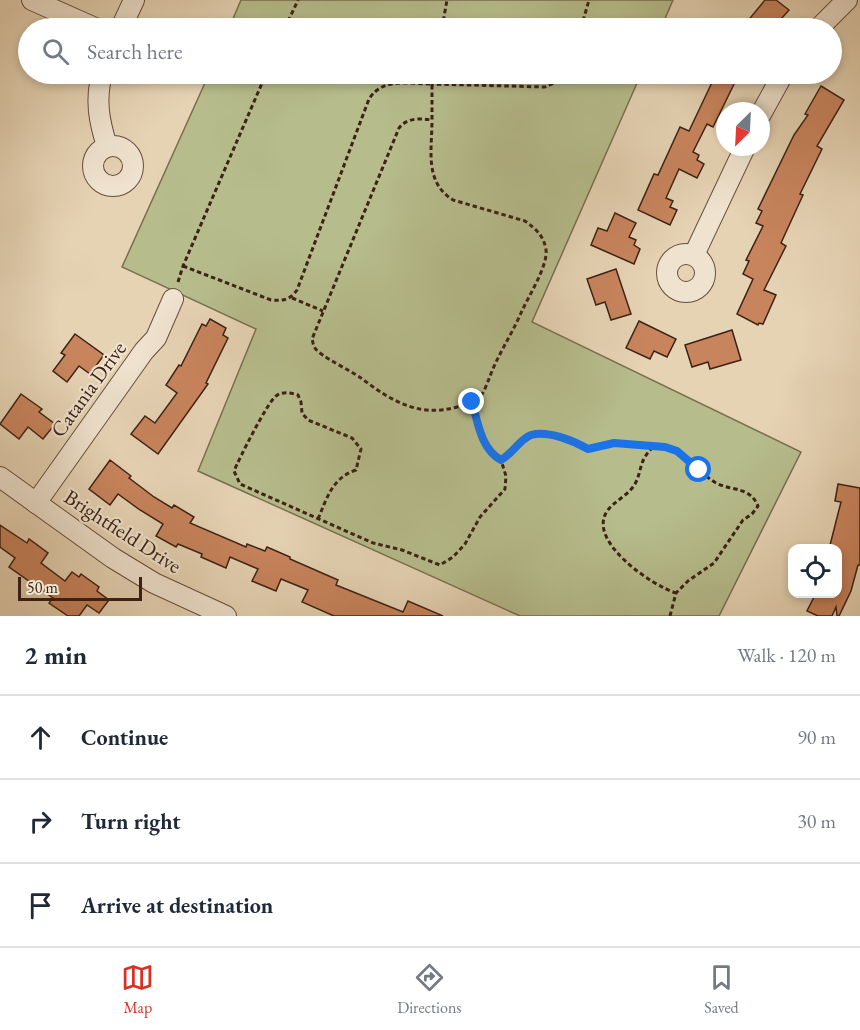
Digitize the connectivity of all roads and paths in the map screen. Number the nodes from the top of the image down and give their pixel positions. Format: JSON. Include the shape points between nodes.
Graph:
{"nodes":[{"id":1,"x":32,"y":0,"type":"edge"},
{"id":2,"x":134,"y":0,"type":"edge"},
{"id":3,"x":298,"y":0,"type":"edge"},
{"id":4,"x":447,"y":0,"type":"edge"},
{"id":5,"x":589,"y":0,"type":"edge"},
{"id":6,"x":847,"y":0,"type":"edge"},
{"id":7,"x":72,"y":18,"type":"edge"},
{"id":8,"x":126,"y":18,"type":"edge"},
{"id":9,"x":290,"y":18,"type":"edge"},
{"id":10,"x":444,"y":18,"type":"edge"},
{"id":11,"x":584,"y":18,"type":"edge"},
{"id":12,"x":829,"y":18,"type":"edge"},
{"id":13,"x":99,"y":84,"type":"edge"},
{"id":14,"x":262,"y":84,"type":"edge"},
{"id":15,"x":432,"y":84,"type":"junction"},
{"id":16,"x":551,"y":84,"type":"edge"},
{"id":17,"x":778,"y":84,"type":"edge"},
{"id":18,"x":768,"y":102,"type":"edge"},
{"id":19,"x":432,"y":120,"type":"junction"},
{"id":20,"x":107,"y":146,"type":"dead end"},
{"id":21,"x":741,"y":156,"type":"edge"},
{"id":22,"x":694,"y":255,"type":"dead end"},
{"id":23,"x":183,"y":266,"type":"junction"},
{"id":24,"x":292,"y":298,"type":"junction"},
{"id":25,"x":173,"y":299,"type":"joint"},
{"id":26,"x":324,"y":311,"type":"junction"},
{"id":27,"x":472,"y":402,"type":"junction"},
{"id":28,"x":652,"y":447,"type":"junction"},
{"id":29,"x":501,"y":460,"type":"junction"},
{"id":30,"x":0,"y":477,"type":"edge"},
{"id":31,"x":36,"y":503,"type":"junction"},
{"id":32,"x":318,"y":519,"type":"junction"},
{"id":33,"x":676,"y":593,"type":"junction"},
{"id":34,"x":214,"y":613,"type":"edge"},
{"id":35,"x":670,"y":616,"type":"edge"}],
"edges":[{"from":1,"to":7,"type":"street"},
{"from":2,"to":8,"type":"street"},
{"from":3,"to":9,"type":"path"},
{"from":4,"to":10,"type":"path"},
{"from":5,"to":11,"type":"path"},
{"from":6,"to":12,"type":"street"},
{"from":13,"to":20,"type":"street","via":[[97,110]]},
{"from":14,"to":23,"type":"path"},
{"from":15,"to":16,"type":"path"},
{"from":15,"to":19,"type":"path"},
{"from":15,"to":24,"type":"path","via":[[389,84],[375,90],[369,99]]},
{"from":17,"to":18,"type":"street"},
{"from":19,"to":26,"type":"path","via":[[413,119],[399,128]]},
{"from":19,"to":27,"type":"path","via":[[436,186],[453,200],[525,221],[543,237],[547,252],[484,390]]},
{"from":21,"to":22,"type":"street"},
{"from":23,"to":24,"type":"path","via":[[271,300]]},
{"from":23,"to":25,"type":"path"},
{"from":24,"to":26,"type":"path"},
{"from":25,"to":31,"type":"street","name":"Catania Drive","via":[[156,338]]},
{"from":26,"to":27,"type":"path","via":[[312,339],[315,347],[391,400],[429,410],[448,410]]},
{"from":27,"to":29,"type":"path","via":[[486,447]]},
{"from":28,"to":29,"type":"path","via":[[614,443],[588,449],[562,437],[531,435]]},
{"from":28,"to":33,"type":"path","via":[[641,460],[635,483],[606,513],[603,524],[607,540],[622,557],[650,581]]},
{"from":28,"to":33,"type":"path","via":[[677,451],[716,483],[754,497],[758,506],[743,520],[714,563]]},
{"from":29,"to":32,"type":"path","via":[[505,489],[480,517],[465,544],[440,565],[373,543]]},
{"from":30,"to":31,"type":"street","name":"Brightfield Drive"},
{"from":31,"to":34,"type":"street","name":"Brightfield Drive","via":[[113,558]]},
{"from":32,"to":32,"type":"path","via":[[240,484],[234,471],[275,396],[287,392],[298,395],[308,420],[352,438],[361,448],[356,470],[338,480]]},
{"from":33,"to":35,"type":"path"}]}
